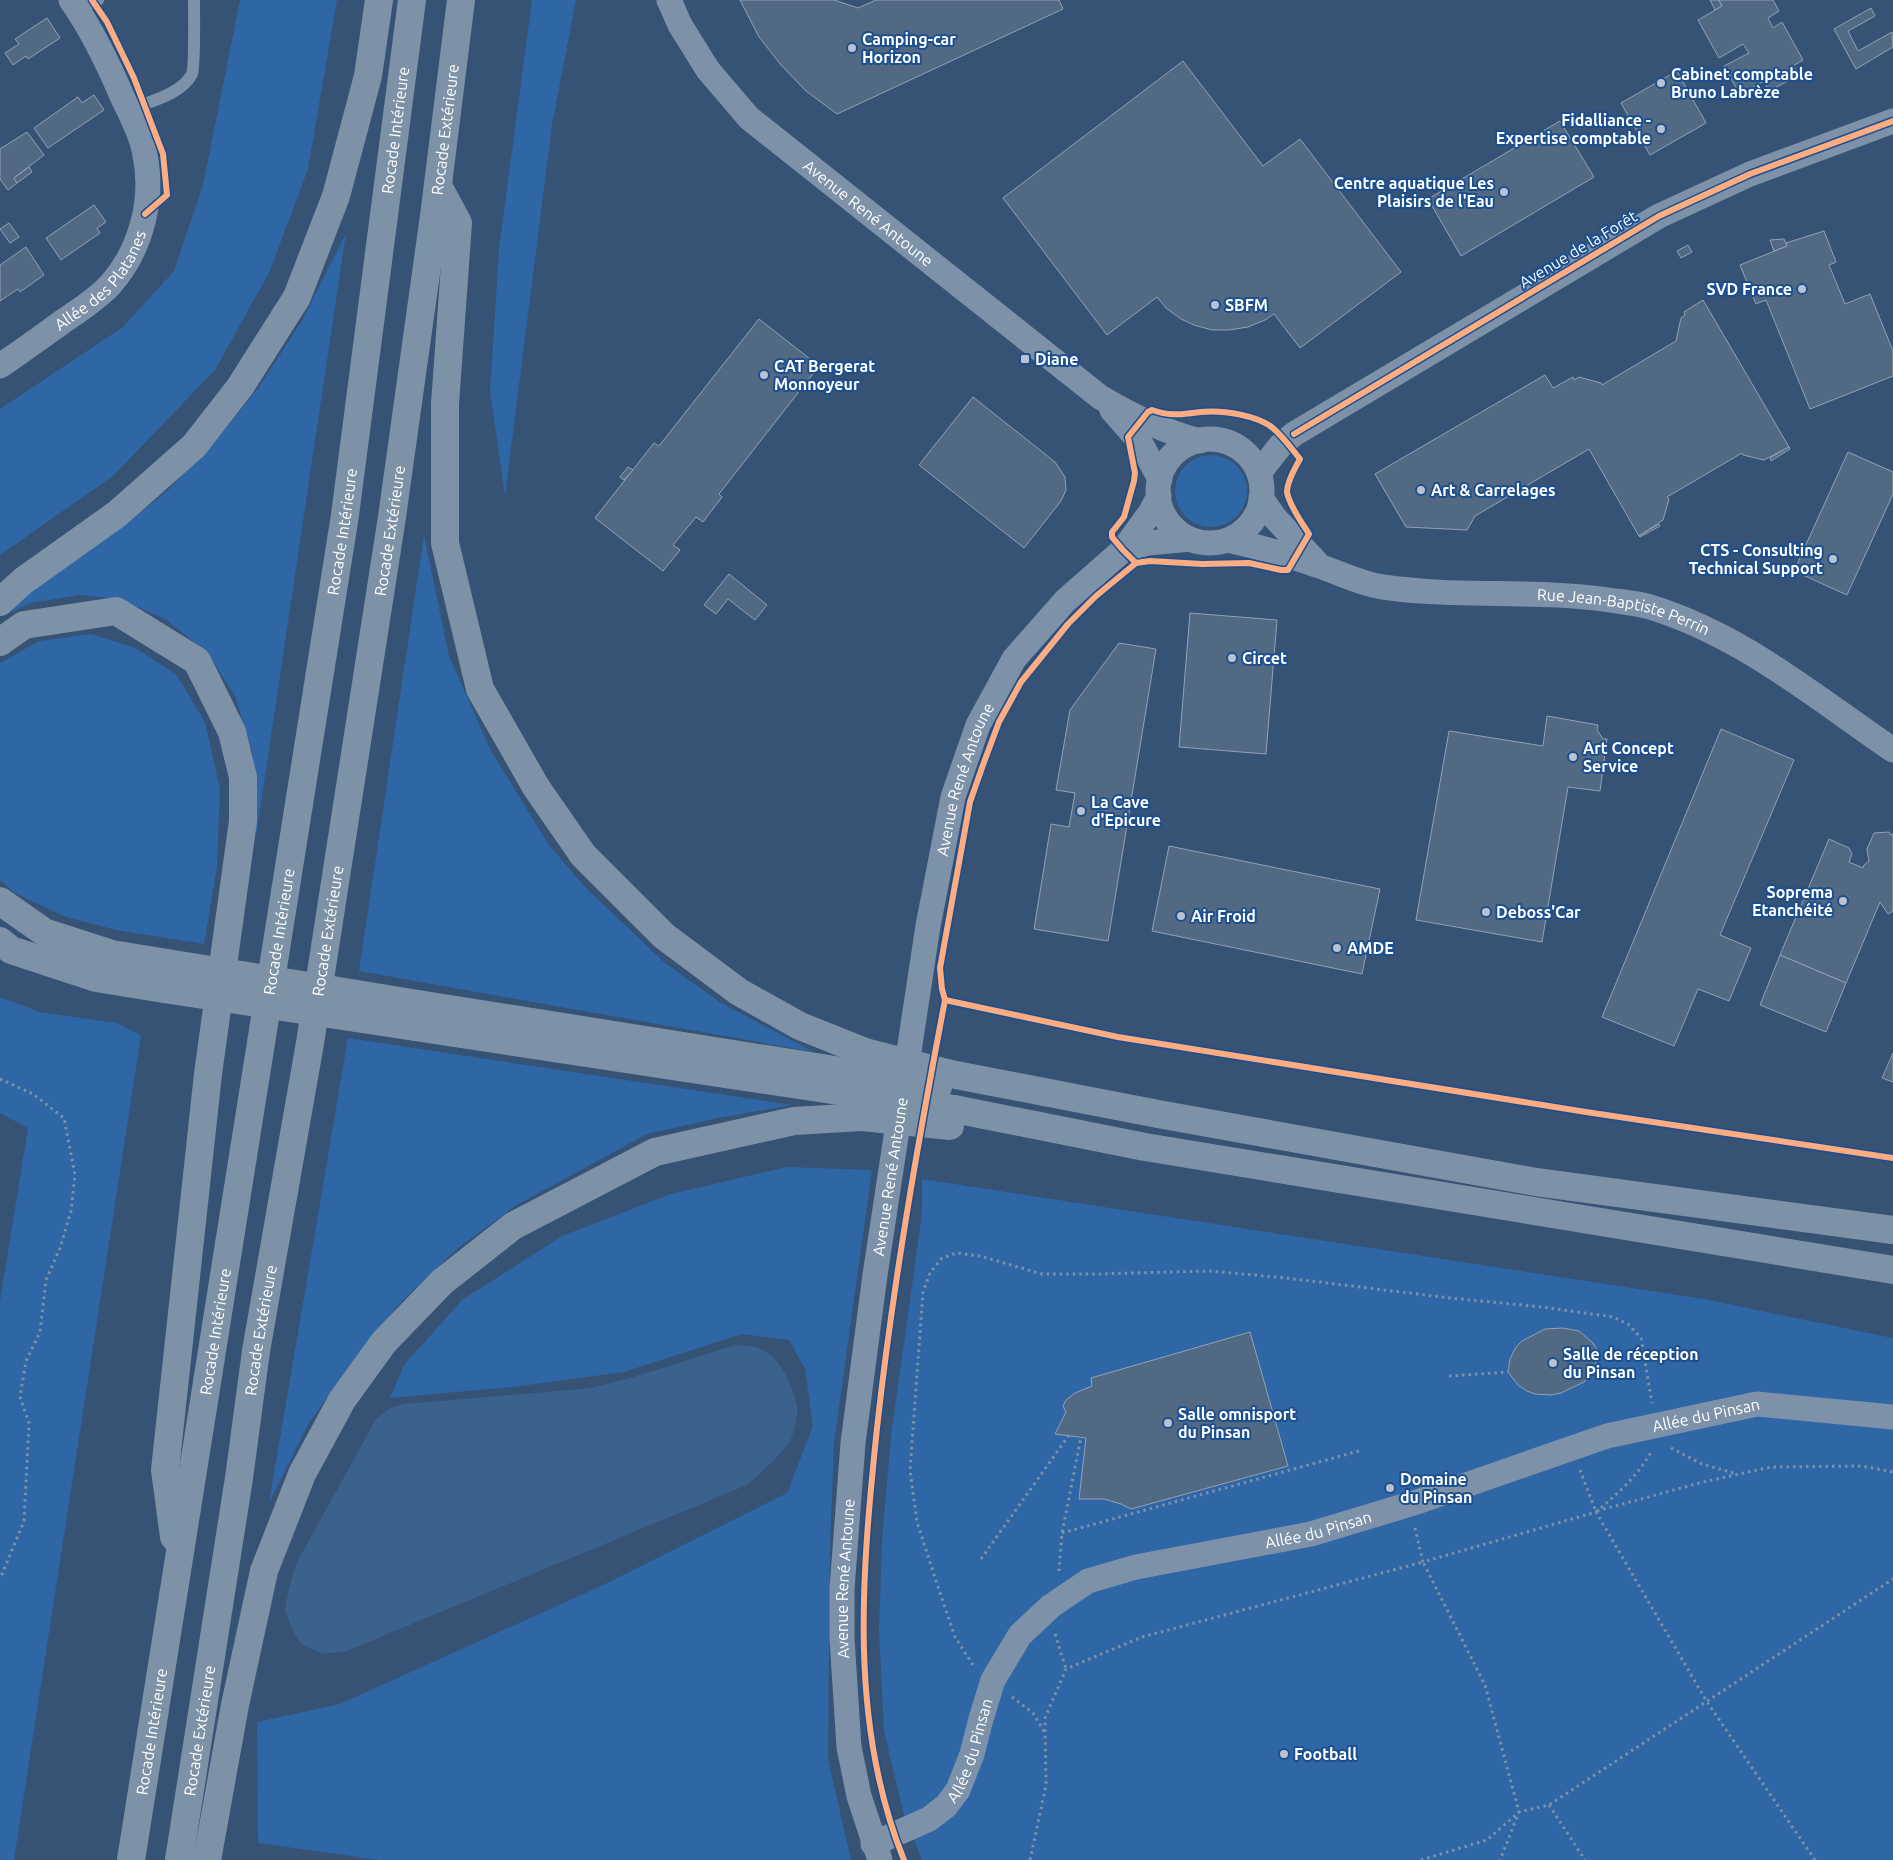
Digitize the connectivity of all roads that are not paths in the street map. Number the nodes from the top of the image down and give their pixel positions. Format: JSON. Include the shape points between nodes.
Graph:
{"nodes":[{"id":1,"x":194,"y":0,"type":"edge"},
{"id":2,"x":379,"y":0,"type":"edge"},
{"id":3,"x":412,"y":0,"type":"edge"},
{"id":4,"x":461,"y":0,"type":"edge"},
{"id":5,"x":670,"y":0,"type":"edge"},
{"id":6,"x":82,"y":3,"type":"edge"},
{"id":7,"x":128,"y":110,"type":"junction"},
{"id":8,"x":1893,"y":121,"type":"edge"},
{"id":9,"x":438,"y":186,"type":"junction"},
{"id":10,"x":0,"y":366,"type":"edge"},
{"id":11,"x":1100,"y":397,"type":"junction"},
{"id":12,"x":1294,"y":434,"type":"junction"},
{"id":13,"x":1200,"y":441,"type":"junction"},
{"id":14,"x":1239,"y":448,"type":"junction"},
{"id":15,"x":1259,"y":473,"type":"junction"},
{"id":16,"x":1160,"y":487,"type":"junction"},
{"id":17,"x":1261,"y":498,"type":"junction"},
{"id":18,"x":1190,"y":539,"type":"junction"},
{"id":19,"x":1228,"y":540,"type":"junction"},
{"id":20,"x":1122,"y":550,"type":"junction"},
{"id":21,"x":1321,"y":566,"type":"junction"},
{"id":22,"x":0,"y":602,"type":"edge"},
{"id":23,"x":0,"y":642,"type":"edge"},
{"id":24,"x":1893,"y":750,"type":"edge"},
{"id":25,"x":0,"y":901,"type":"edge"},
{"id":26,"x":0,"y":941,"type":"edge"},
{"id":27,"x":166,"y":976,"type":"junction"},
{"id":28,"x":864,"y":1085,"type":"junction"},
{"id":29,"x":952,"y":1099,"type":"junction"},
{"id":30,"x":1893,"y":1230,"type":"edge"},
{"id":31,"x":1893,"y":1270,"type":"edge"},
{"id":32,"x":1893,"y":1417,"type":"edge"},
{"id":33,"x":178,"y":1570,"type":"junction"},
{"id":34,"x":876,"y":1852,"type":"edge"},
{"id":35,"x":131,"y":1860,"type":"edge"},
{"id":36,"x":179,"y":1860,"type":"edge"},
{"id":37,"x":207,"y":1860,"type":"edge"}],
"edges":[{"from":1,"to":7,"type":"lane","via":[[192,73],[182,86],[170,93]]},
{"from":2,"to":22,"type":"highway","via":[[368,76],[336,196],[297,297],[240,387],[194,446],[117,514],[23,581]]},
{"from":3,"to":33,"type":"highway","name":"Rocade Intérieure","via":[[345,515]]},
{"from":4,"to":9,"type":"highway","name":"Rocade Extérieure"},
{"from":5,"to":11,"type":"street","name":"Avenue René Antoune","via":[[680,25],[708,70],[749,118]]},
{"from":6,"to":7,"type":"street","name":"Allée des Platanes"},
{"from":7,"to":10,"type":"street","name":"Allée des Platanes","via":[[144,150],[148,192],[140,233],[132,252],[96,299]]},
{"from":8,"to":12,"type":"street","name":"Avenue de la Forêt","via":[[1750,174],[1659,216]]},
{"from":9,"to":28,"type":"highway","via":[[458,223],[445,404],[445,543],[480,689],[536,787],[583,854],[664,936],[739,992],[800,1026]]},
{"from":9,"to":36,"type":"highway","name":"Rocade Extérieure","via":[[392,517],[310,1043],[256,1351]]},
{"from":11,"to":13,"type":"street","name":"Avenue René Antoune","via":[[1155,426]]},
{"from":11,"to":16,"type":"street","name":"Avenue René Antoune","via":[[1140,442]]},
{"from":12,"to":14,"type":"street","name":"Avenue de la Forêt"},
{"from":12,"to":15,"type":"street","name":"Avenue de la Forêt"},
{"from":13,"to":14,"type":"street","via":[[1224,441]]},
{"from":13,"to":16,"type":"street","via":[[1188,444],[1174,454],[1163,468]]},
{"from":14,"to":15,"type":"street"},
{"from":15,"to":17,"type":"street"},
{"from":16,"to":18,"type":"street","via":[[1159,504],[1166,520]]},
{"from":16,"to":20,"type":"street","name":"Avenue René Antoune","via":[[1150,513]]},
{"from":17,"to":19,"type":"street","via":[[1254,520]]},
{"from":17,"to":21,"type":"street","name":"Rue Jean-Baptiste Perrin","via":[[1275,518]]},
{"from":18,"to":19,"type":"street","via":[[1212,543]]},
{"from":18,"to":20,"type":"street","name":"Avenue René Antoune","via":[[1148,543]]},
{"from":19,"to":21,"type":"street","name":"Rue Jean-Baptiste Perrin"},
{"from":20,"to":34,"type":"street","name":"Avenue René Antoune","via":[[1065,601],[1014,659],[978,725],[953,797],[928,926],[853,1443],[842,1589],[849,1747],[859,1796]]},
{"from":21,"to":24,"type":"street","name":"Rue Jean-Baptiste Perrin","via":[[1381,587],[1447,593],[1582,596],[1649,606],[1706,628],[1759,657]]},
{"from":23,"to":33,"type":"highway","via":[[24,625],[116,611],[196,661],[232,732],[243,777],[243,821],[208,1074],[165,1470]]},
{"from":25,"to":27,"type":"highway","via":[[44,932]]},
{"from":26,"to":27,"type":"highway","via":[[11,950],[96,978]]},
{"from":27,"to":28,"type":"highway","bridge":true},
{"from":28,"to":29,"type":"highway","bridge":true},
{"from":28,"to":29,"type":"highway","bridge":true},
{"from":28,"to":37,"type":"highway","via":[[794,1121],[654,1152],[513,1226],[442,1282],[384,1342],[342,1400],[302,1474],[264,1571],[235,1705]]},
{"from":29,"to":30,"type":"highway","via":[[1158,1114],[1536,1182]]},
{"from":29,"to":31,"type":"highway","via":[[1145,1147]]},
{"from":32,"to":34,"type":"street","name":"Allée du Pinsan","via":[[1757,1404],[1657,1432],[1607,1436],[1311,1534],[1136,1567],[1088,1581],[1056,1603],[1020,1635],[992,1684],[972,1754],[958,1790],[946,1806]]},
{"from":33,"to":35,"type":"highway","name":"Rocade Intérieure"}]}
